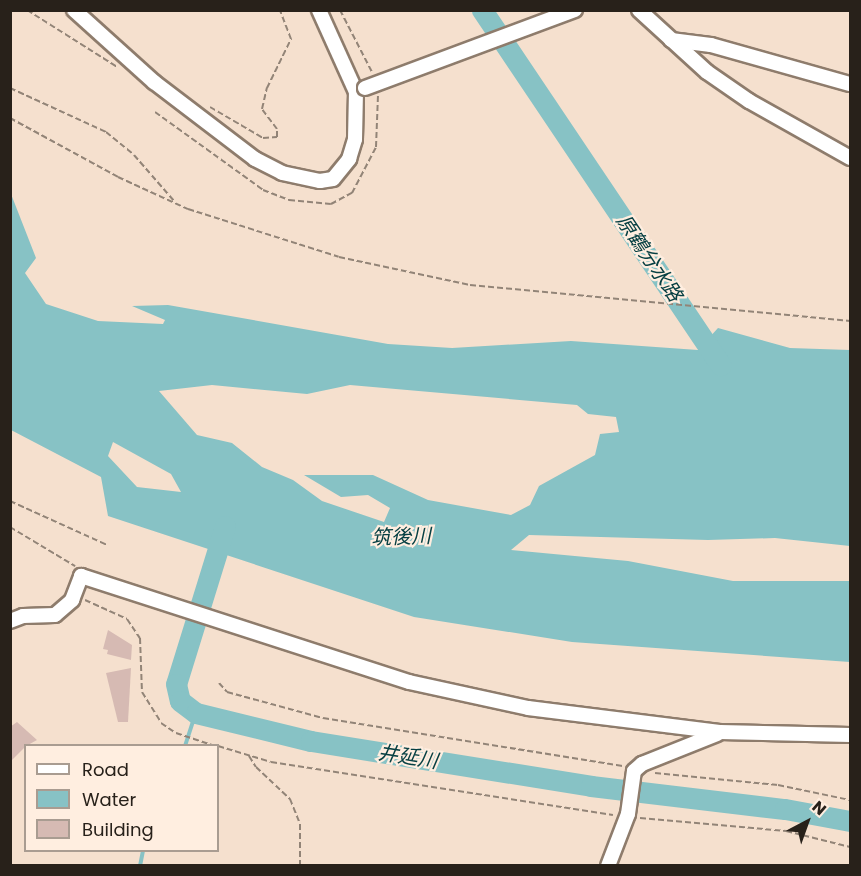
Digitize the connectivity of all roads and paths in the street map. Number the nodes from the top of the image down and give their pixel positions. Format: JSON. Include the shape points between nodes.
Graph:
{"nodes":[{"id":1,"x":27,"y":10,"type":"edge"},
{"id":2,"x":74,"y":10,"type":"edge"},
{"id":3,"x":280,"y":10,"type":"edge"},
{"id":4,"x":319,"y":10,"type":"edge"},
{"id":5,"x":340,"y":10,"type":"edge"},
{"id":6,"x":575,"y":10,"type":"edge"},
{"id":7,"x":639,"y":10,"type":"edge"},
{"id":8,"x":671,"y":40,"type":"junction"},
{"id":9,"x":120,"y":68,"type":"dead end"},
{"id":10,"x":374,"y":75,"type":"dead end"},
{"id":11,"x":850,"y":84,"type":"edge"},
{"id":12,"x":10,"y":88,"type":"edge"},
{"id":13,"x":366,"y":89,"type":"junction"},
{"id":14,"x":201,"y":103,"type":"dead end"},
{"id":15,"x":155,"y":112,"type":"dead end"},
{"id":16,"x":10,"y":118,"type":"edge"},
{"id":17,"x":850,"y":158,"type":"edge"},
{"id":18,"x":176,"y":203,"type":"junction"},
{"id":19,"x":850,"y":321,"type":"edge"},
{"id":20,"x":10,"y":501,"type":"edge"},
{"id":21,"x":10,"y":527,"type":"edge"},
{"id":22,"x":107,"y":545,"type":"dead end"},
{"id":23,"x":81,"y":576,"type":"junction"},
{"id":24,"x":74,"y":595,"type":"junction"},
{"id":25,"x":10,"y":621,"type":"edge"},
{"id":26,"x":219,"y":682,"type":"dead end"},
{"id":27,"x":720,"y":732,"type":"junction"},
{"id":28,"x":850,"y":735,"type":"edge"},
{"id":29,"x":210,"y":744,"type":"edge"},
{"id":30,"x":219,"y":747,"type":"edge"},
{"id":31,"x":249,"y":756,"type":"junction"},
{"id":32,"x":637,"y":769,"type":"junction"},
{"id":33,"x":850,"y":800,"type":"edge"},
{"id":34,"x":628,"y":815,"type":"junction"},
{"id":35,"x":850,"y":847,"type":"edge"},
{"id":36,"x":300,"y":866,"type":"edge"},
{"id":37,"x":608,"y":866,"type":"edge"}],
"edges":[{"from":1,"to":9,"type":"path"},
{"from":2,"to":13,"type":"street","via":[[215,130],[282,173],[320,181],[333,179],[342,170],[355,139]]},
{"from":3,"to":14,"type":"path","via":[[291,39],[267,88],[262,109],[277,129],[278,137],[263,138]]},
{"from":4,"to":13,"type":"street"},
{"from":5,"to":10,"type":"path"},
{"from":6,"to":13,"type":"street","bridge":true},
{"from":7,"to":8,"type":"street"},
{"from":8,"to":11,"type":"street","via":[[711,45]]},
{"from":8,"to":17,"type":"street","via":[[749,101]]},
{"from":12,"to":18,"type":"path","via":[[106,132],[134,155]]},
{"from":13,"to":15,"type":"path","via":[[380,124],[376,147],[352,193],[331,204],[289,200],[263,190]]},
{"from":16,"to":18,"type":"path"},
{"from":18,"to":19,"type":"path","via":[[339,257],[470,285]]},
{"from":20,"to":22,"type":"path"},
{"from":21,"to":23,"type":"path","via":[[74,564]]},
{"from":23,"to":24,"type":"street"},
{"from":23,"to":27,"type":"street","via":[[409,682],[528,708]]},
{"from":24,"to":25,"type":"street","via":[[55,615],[23,616]]},
{"from":24,"to":29,"type":"path","via":[[127,619],[140,638],[142,692],[161,723],[176,733]]},
{"from":26,"to":32,"type":"path","via":[[227,692],[323,718]]},
{"from":27,"to":28,"type":"street"},
{"from":27,"to":32,"type":"street"},
{"from":30,"to":31,"type":"path"},
{"from":31,"to":34,"type":"path","via":[[371,779]]},
{"from":31,"to":36,"type":"path","via":[[290,799],[300,824]]},
{"from":32,"to":33,"type":"path","via":[[778,785]]},
{"from":32,"to":34,"type":"street"},
{"from":34,"to":35,"type":"path","via":[[786,831]]},
{"from":34,"to":37,"type":"street"}]}
